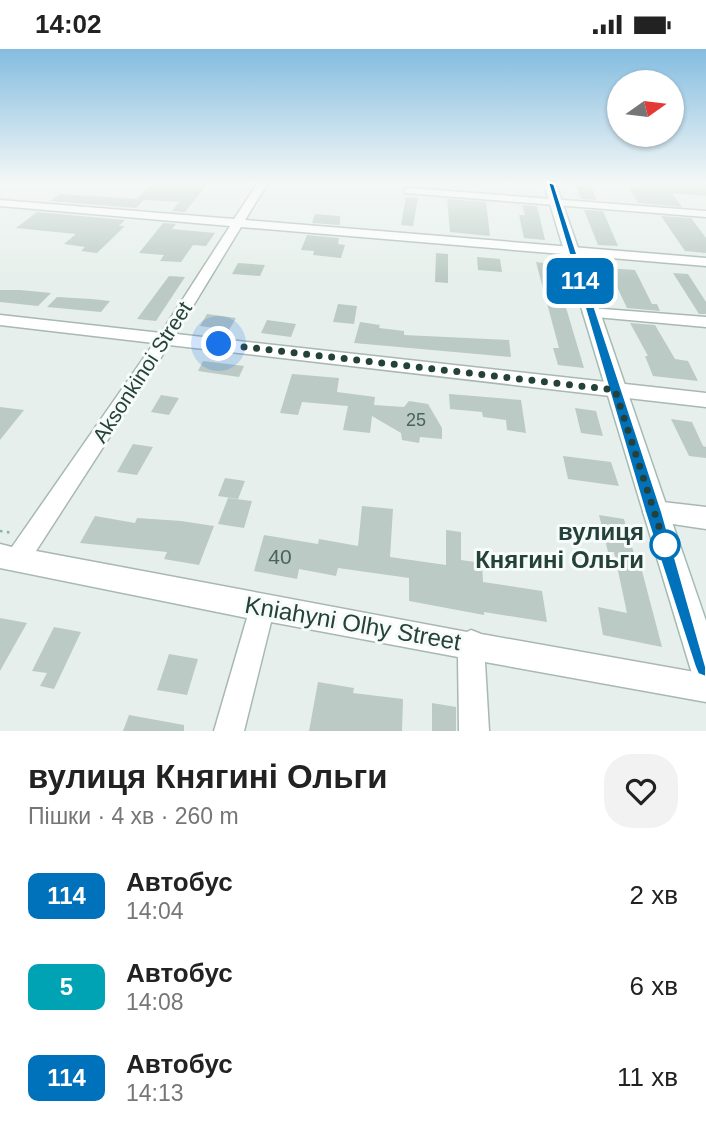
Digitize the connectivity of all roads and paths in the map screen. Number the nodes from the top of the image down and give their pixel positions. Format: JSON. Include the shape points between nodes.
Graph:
{"nodes":[{"id":1,"x":153,"y":216,"type":"edge"},
{"id":2,"x":242,"y":216,"type":"edge"},
{"id":3,"x":560,"y":216,"type":"edge"},
{"id":4,"x":238,"y":223,"type":"junction"},
{"id":5,"x":571,"y":252,"type":"junction"},
{"id":6,"x":706,"y":262,"type":"edge"},
{"id":7,"x":590,"y":313,"type":"junction"},
{"id":8,"x":0,"y":320,"type":"edge"},
{"id":9,"x":706,"y":322,"type":"edge"},
{"id":10,"x":166,"y":337,"type":"junction"},
{"id":11,"x":615,"y":390,"type":"junction"},
{"id":12,"x":706,"y":400,"type":"edge"},
{"id":13,"x":654,"y":512,"type":"junction"},
{"id":14,"x":706,"y":518,"type":"edge"},
{"id":15,"x":9,"y":557,"type":"edge"},
{"id":16,"x":262,"y":608,"type":"junction"},
{"id":17,"x":471,"y":643,"type":"junction"},
{"id":18,"x":706,"y":667,"type":"edge"},
{"id":19,"x":706,"y":688,"type":"edge"},
{"id":20,"x":229,"y":731,"type":"edge"},
{"id":21,"x":474,"y":731,"type":"edge"}],
"edges":[{"from":1,"to":4,"type":"street"},
{"from":2,"to":4,"type":"street","name":"Aksonkinoi Street"},
{"from":3,"to":5,"type":"main road"},
{"from":4,"to":5,"type":"street"},
{"from":4,"to":10,"type":"street","name":"Aksonkinoi Street"},
{"from":5,"to":6,"type":"street"},
{"from":5,"to":7,"type":"main road"},
{"from":7,"to":9,"type":"street"},
{"from":7,"to":11,"type":"main road"},
{"from":8,"to":10,"type":"street"},
{"from":10,"to":11,"type":"street"},
{"from":10,"to":15,"type":"street","name":"Aksonkinoi Street"},
{"from":11,"to":12,"type":"street"},
{"from":11,"to":13,"type":"main road"},
{"from":13,"to":14,"type":"street"},
{"from":13,"to":18,"type":"main road"},
{"from":15,"to":16,"type":"street","name":"Kniahyni Olhy Street"},
{"from":16,"to":17,"type":"street","name":"Kniahyni Olhy Street"},
{"from":16,"to":20,"type":"street"},
{"from":17,"to":19,"type":"street","name":"Kniahyni Olhy Street"},
{"from":17,"to":21,"type":"street"}]}
